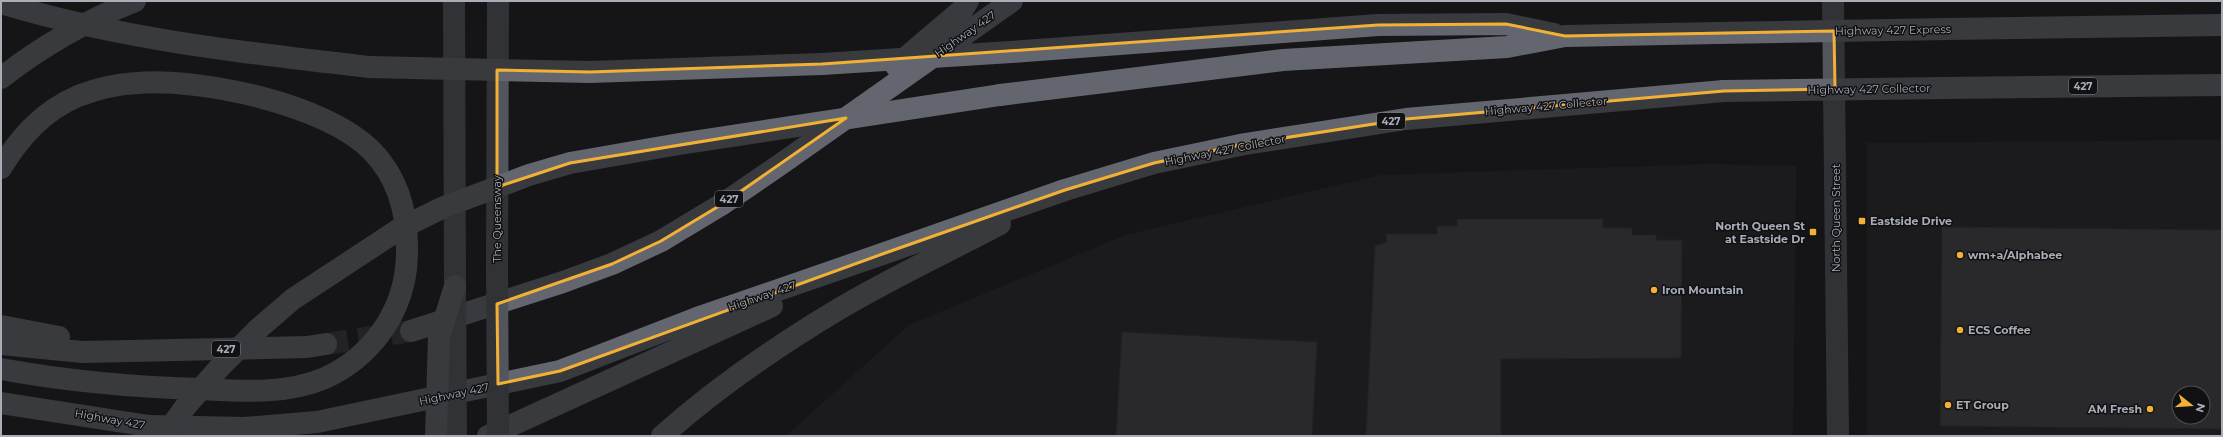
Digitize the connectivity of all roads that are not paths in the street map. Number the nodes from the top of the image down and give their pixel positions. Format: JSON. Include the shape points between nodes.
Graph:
{"nodes":[{"id":1,"x":135,"y":1,"type":"edge"},
{"id":2,"x":454,"y":1,"type":"edge"},
{"id":3,"x":498,"y":1,"type":"edge"},
{"id":4,"x":968,"y":1,"type":"edge"},
{"id":5,"x":1012,"y":1,"type":"edge"},
{"id":6,"x":1833,"y":1,"type":"edge"},
{"id":7,"x":1,"y":3,"type":"edge"},
{"id":8,"x":2222,"y":25,"type":"edge"},
{"id":9,"x":1565,"y":36,"type":"junction"},
{"id":10,"x":1,"y":78,"type":"edge"},
{"id":11,"x":2222,"y":85,"type":"edge"},
{"id":12,"x":781,"y":164,"type":"junction"},
{"id":13,"x":1,"y":168,"type":"edge"},
{"id":14,"x":1065,"y":190,"type":"junction"},
{"id":15,"x":888,"y":252,"type":"junction"},
{"id":16,"x":455,"y":286,"type":"junction"},
{"id":17,"x":1,"y":326,"type":"edge"},
{"id":18,"x":411,"y":331,"type":"tunnel mouth"},
{"id":19,"x":1,"y":344,"type":"edge"},
{"id":20,"x":326,"y":344,"type":"tunnel mouth"},
{"id":21,"x":125,"y":349,"type":"junction"},
{"id":22,"x":1,"y":369,"type":"edge"},
{"id":23,"x":1,"y":403,"type":"edge"},
{"id":24,"x":164,"y":436,"type":"edge"},
{"id":25,"x":436,"y":436,"type":"edge"},
{"id":26,"x":456,"y":436,"type":"edge"},
{"id":27,"x":488,"y":436,"type":"edge"},
{"id":28,"x":498,"y":436,"type":"edge"},
{"id":29,"x":662,"y":436,"type":"edge"},
{"id":30,"x":1838,"y":436,"type":"edge"}],
"edges":[{"from":1,"to":10,"type":"highway","bridge":true,"via":[[84,24]]},
{"from":2,"to":16,"type":"main road"},
{"from":3,"to":28,"type":"main road","name":"The Queensway","bridge":true},
{"from":4,"to":12,"type":"highway","via":[[963,9]]},
{"from":5,"to":12,"type":"highway","name":"Highway 427","number":"427"},
{"from":6,"to":30,"type":"main road","name":"North Queen Street"},
{"from":7,"to":9,"type":"highway","bridge":true,"via":[[139,35],[257,54],[369,67],[590,72],[822,64],[1378,25],[1506,24]]},
{"from":8,"to":9,"type":"highway","name":"Highway 427 Express","bridge":true},
{"from":9,"to":24,"type":"highway","bridge":true,"via":[[1506,47],[1283,60],[1000,95],[570,163],[529,175],[444,207],[402,228],[294,299],[220,367]]},
{"from":11,"to":14,"type":"highway","name":"Highway 427 Collector","number":"427","bridge":true,"via":[[1724,91],[1406,119],[1244,144],[1154,163]]},
{"from":12,"to":18,"type":"highway","name":"Highway 427","number":"427","via":[[724,203],[661,241],[612,264]]},
{"from":13,"to":22,"type":"highway","via":[[20,139],[36,123],[56,108],[97,90],[118,84],[164,82],[253,96],[293,107],[338,126],[372,150],[392,178],[398,193],[406,220],[408,247],[404,280],[396,309],[378,337],[348,365],[310,384],[254,391],[166,388],[66,380]]},
{"from":14,"to":15,"type":"highway","name":"Highway 427 Collector","number":"427"},
{"from":14,"to":29,"type":"highway","via":[[841,308],[788,340]]},
{"from":15,"to":23,"type":"highway","name":"Highway 427","number":"427","via":[[697,318],[560,371],[317,422],[244,428],[149,426]]},
{"from":15,"to":27,"type":"highway"},
{"from":16,"to":25,"type":"highway","bridge":true,"via":[[440,337]]},
{"from":16,"to":26,"type":"main road","bridge":true},
{"from":17,"to":21,"type":"highway"},
{"from":19,"to":21,"type":"highway","number":"427","via":[[83,352]]},
{"from":20,"to":21,"type":"highway","number":"427","via":[[291,348]]}]}
